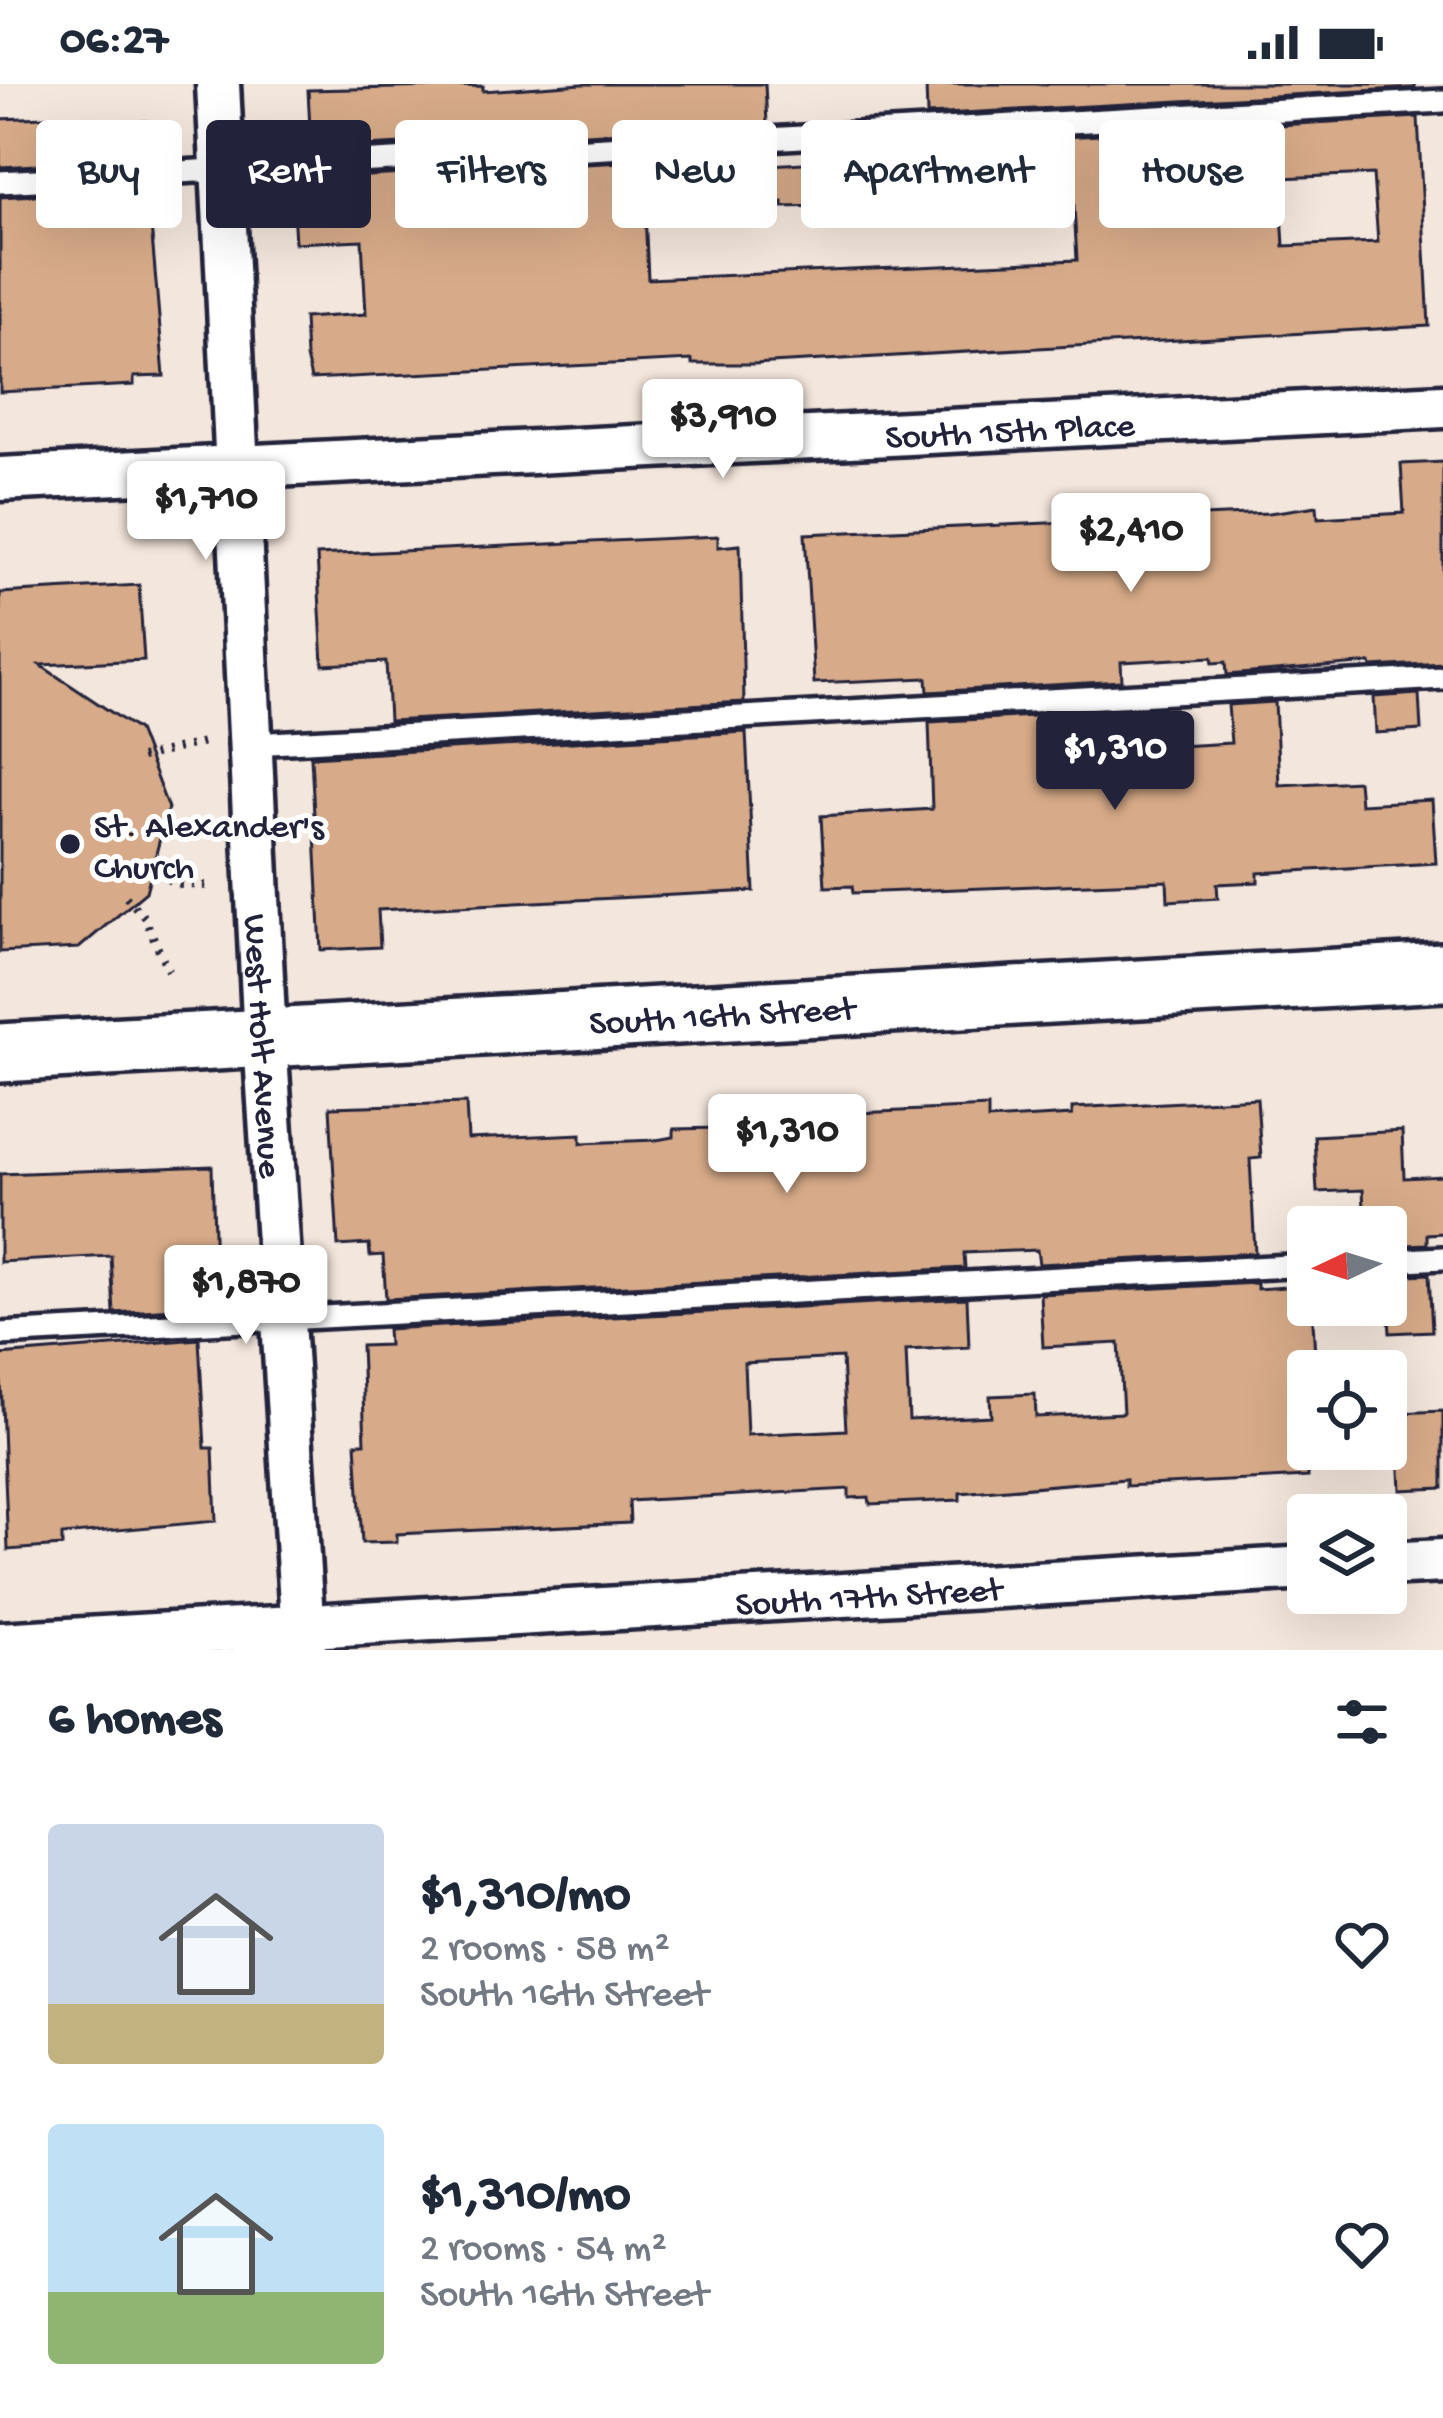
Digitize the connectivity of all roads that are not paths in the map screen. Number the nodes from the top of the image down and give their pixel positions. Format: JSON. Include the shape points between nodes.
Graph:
{"nodes":[{"id":1,"x":218,"y":84,"type":"edge"},
{"id":2,"x":1443,"y":101,"type":"edge"},
{"id":3,"x":221,"y":120,"type":"edge"},
{"id":4,"x":371,"y":162,"type":"edge"},
{"id":5,"x":206,"y":171,"type":"edge"},
{"id":6,"x":0,"y":182,"type":"edge"},
{"id":7,"x":227,"y":228,"type":"edge"},
{"id":8,"x":1443,"y":406,"type":"edge"},
{"id":9,"x":241,"y":465,"type":"junction"},
{"id":10,"x":0,"y":479,"type":"edge"},
{"id":11,"x":1443,"y":678,"type":"edge"},
{"id":12,"x":253,"y":743,"type":"junction"},
{"id":13,"x":1443,"y":972,"type":"edge"},
{"id":14,"x":265,"y":1039,"type":"junction"},
{"id":15,"x":0,"y":1052,"type":"edge"},
{"id":16,"x":1443,"y":1258,"type":"edge"},
{"id":17,"x":1407,"y":1260,"type":"edge"},
{"id":18,"x":1287,"y":1266,"type":"edge"},
{"id":19,"x":284,"y":1320,"type":"junction"},
{"id":20,"x":0,"y":1334,"type":"edge"},
{"id":21,"x":1443,"y":1561,"type":"edge"},
{"id":22,"x":1407,"y":1563,"type":"edge"},
{"id":23,"x":1287,"y":1569,"type":"edge"},
{"id":24,"x":304,"y":1639,"type":"edge"},
{"id":25,"x":0,"y":1644,"type":"edge"}],
"edges":[{"from":1,"to":3,"type":"street","name":"West Holt Avenue"},
{"from":2,"to":4,"type":"lane"},
{"from":5,"to":6,"type":"lane"},
{"from":7,"to":9,"type":"street","name":"West Holt Avenue"},
{"from":8,"to":9,"type":"street","name":"South 15th Place"},
{"from":9,"to":10,"type":"street","name":"South 15th Place"},
{"from":9,"to":12,"type":"street","name":"West Holt Avenue"},
{"from":11,"to":12,"type":"lane"},
{"from":12,"to":14,"type":"street","name":"West Holt Avenue"},
{"from":13,"to":14,"type":"street","name":"South 16th Street"},
{"from":14,"to":15,"type":"street","name":"South 16th Street"},
{"from":14,"to":19,"type":"street","name":"West Holt Avenue"},
{"from":16,"to":17,"type":"lane"},
{"from":18,"to":19,"type":"lane"},
{"from":19,"to":20,"type":"lane"},
{"from":19,"to":24,"type":"street","name":"West Holt Avenue"},
{"from":21,"to":22,"type":"street"},
{"from":23,"to":24,"type":"street","name":"South 17th Street"},
{"from":24,"to":25,"type":"street","name":"South 17th Street"}]}
